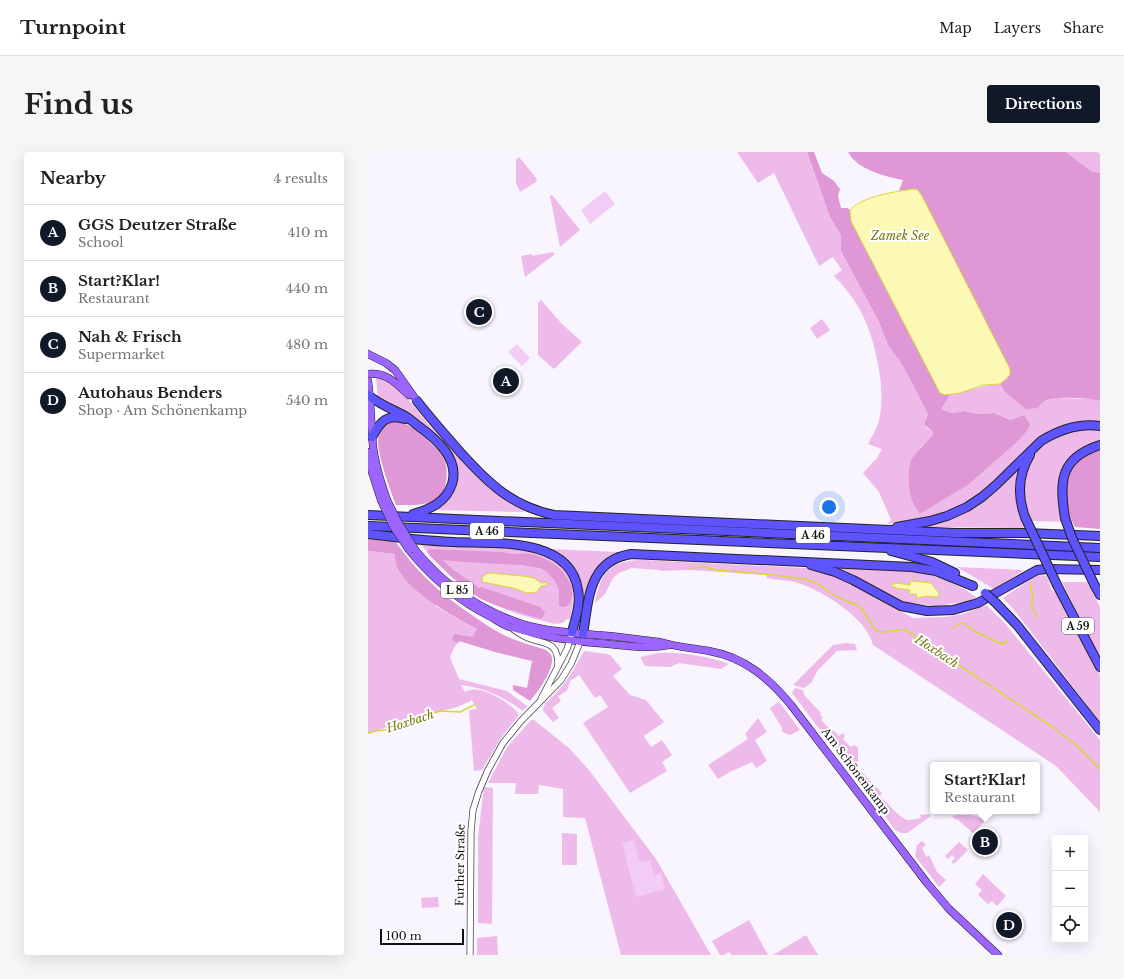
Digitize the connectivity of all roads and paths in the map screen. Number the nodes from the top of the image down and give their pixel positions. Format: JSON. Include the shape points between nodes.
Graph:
{"nodes":[{"id":1,"x":368,"y":354,"type":"edge"},
{"id":2,"x":368,"y":374,"type":"edge"},
{"id":3,"x":368,"y":381,"type":"edge"},
{"id":4,"x":369,"y":396,"type":"edge"},
{"id":5,"x":416,"y":401,"type":"junction"},
{"id":6,"x":417,"y":424,"type":"junction"},
{"id":7,"x":1100,"y":426,"type":"edge"},
{"id":8,"x":372,"y":437,"type":"junction"},
{"id":9,"x":1100,"y":445,"type":"edge"},
{"id":10,"x":1034,"y":449,"type":"junction"},
{"id":11,"x":368,"y":452,"type":"edge"},
{"id":12,"x":384,"y":500,"type":"junction"},
{"id":13,"x":368,"y":515,"type":"edge"},
{"id":14,"x":554,"y":515,"type":"junction"},
{"id":15,"x":404,"y":516,"type":"junction"},
{"id":16,"x":527,"y":522,"type":"junction"},
{"id":17,"x":368,"y":526,"type":"edge"},
{"id":18,"x":879,"y":529,"type":"junction"},
{"id":19,"x":368,"y":534,"type":"edge"},
{"id":20,"x":1100,"y":536,"type":"edge"},
{"id":21,"x":880,"y":548,"type":"junction"},
{"id":22,"x":1100,"y":548,"type":"edge"},
{"id":23,"x":413,"y":550,"type":"junction"},
{"id":24,"x":1100,"y":557,"type":"edge"},
{"id":25,"x":787,"y":560,"type":"junction"},
{"id":26,"x":1100,"y":570,"type":"edge"},
{"id":27,"x":973,"y":586,"type":"junction"},
{"id":28,"x":1100,"y":595,"type":"edge"},
{"id":29,"x":509,"y":626,"type":"junction"},
{"id":30,"x":583,"y":634,"type":"junction"},
{"id":31,"x":575,"y":639,"type":"junction"},
{"id":32,"x":669,"y":645,"type":"junction"},
{"id":33,"x":1100,"y":667,"type":"edge"},
{"id":34,"x":558,"y":668,"type":"junction"},
{"id":35,"x":540,"y":701,"type":"junction"},
{"id":36,"x":1100,"y":730,"type":"edge"},
{"id":37,"x":470,"y":955,"type":"edge"},
{"id":38,"x":998,"y":955,"type":"edge"}],
"edges":[{"from":1,"to":5,"type":"main road","via":[[395,370]]},
{"from":2,"to":5,"type":"main road","via":[[382,374],[392,379]]},
{"from":3,"to":4,"type":"main road","name":"Am Schönenkamp","number":"L 85"},
{"from":4,"to":6,"type":"highway"},
{"from":4,"to":8,"type":"main road","name":"Am Schönenkamp","number":"L 85"},
{"from":5,"to":14,"type":"highway","via":[[439,430],[490,483],[523,506]]},
{"from":6,"to":8,"type":"highway","via":[[400,418],[389,418],[380,424]]},
{"from":6,"to":15,"type":"highway","via":[[445,450],[453,470],[453,480],[450,490],[438,504]]},
{"from":7,"to":10,"type":"highway","via":[[1082,425],[1065,429],[1046,438]]},
{"from":8,"to":12,"type":"main road","name":"Am Schönenkamp","number":"L 85"},
{"from":9,"to":28,"type":"highway","bridge":true,"via":[[1087,449],[1077,456],[1065,474],[1062,487],[1065,518],[1072,538]]},
{"from":10,"to":18,"type":"highway","via":[[982,497],[967,507],[930,521]]},
{"from":10,"to":33,"type":"highway","number":"A 59","bridge":true,"via":[[1021,474],[1021,507],[1057,585]]},
{"from":11,"to":12,"type":"main road","name":"Am Schönenkamp","number":"L 85","via":[[372,472]]},
{"from":12,"to":23,"type":"main road","name":"Am Schönenkamp","number":"L 85","bridge":true},
{"from":13,"to":15,"type":"highway","number":"A 46"},
{"from":14,"to":16,"type":"highway"},
{"from":14,"to":18,"type":"highway"},
{"from":15,"to":16,"type":"highway","number":"A 46"},
{"from":16,"to":22,"type":"highway","number":"A 46"},
{"from":17,"to":21,"type":"highway","number":"A 46"},
{"from":18,"to":20,"type":"highway"},
{"from":19,"to":31,"type":"highway","via":[[451,542],[524,545],[549,553],[567,566],[576,583],[579,599]]},
{"from":21,"to":24,"type":"highway","number":"A 46"},
{"from":21,"to":27,"type":"highway","via":[[942,566]]},
{"from":23,"to":29,"type":"main road","name":"Am Schönenkamp","number":"L 85","via":[[428,572],[453,594]]},
{"from":23,"to":31,"type":"main road","name":"Am Schönenkamp","number":"L 85","via":[[443,579],[492,612]]},
{"from":25,"to":26,"type":"highway","via":[[835,572],[901,606],[926,611],[953,610],[978,603],[1037,570]]},
{"from":25,"to":27,"type":"highway","via":[[924,568]]},
{"from":25,"to":30,"type":"highway","via":[[643,554],[621,556],[605,565],[596,575]]},
{"from":27,"to":36,"type":"highway","bridge":true,"via":[[995,602],[1016,625]]},
{"from":29,"to":31,"type":"main road","name":"Am Schönenkamp","number":"L 85","via":[[556,639]]},
{"from":29,"to":34,"type":"street","via":[[526,638],[553,647],[558,655]]},
{"from":30,"to":31,"type":"main road","name":"Am Schönenkamp","number":"L 85"},
{"from":30,"to":31,"type":"main road","name":"Further Straße"},
{"from":30,"to":32,"type":"main road","name":"Am Schönenkamp","number":"L 85"},
{"from":31,"to":32,"type":"main road","name":"Am Schönenkamp","number":"L 85","via":[[636,646]]},
{"from":31,"to":34,"type":"street","name":"Further Straße"},
{"from":31,"to":35,"type":"street","name":"Further Straße","via":[[576,651],[571,664],[561,680]]},
{"from":32,"to":38,"type":"main road","name":"Am Schönenkamp","number":"L 85","via":[[711,651],[731,657],[772,683],[943,903]]},
{"from":34,"to":35,"type":"street","name":"Further Straße"},
{"from":35,"to":37,"type":"street","name":"Further Straße","via":[[503,744],[484,778],[477,798],[471,823],[470,844]]}]}
